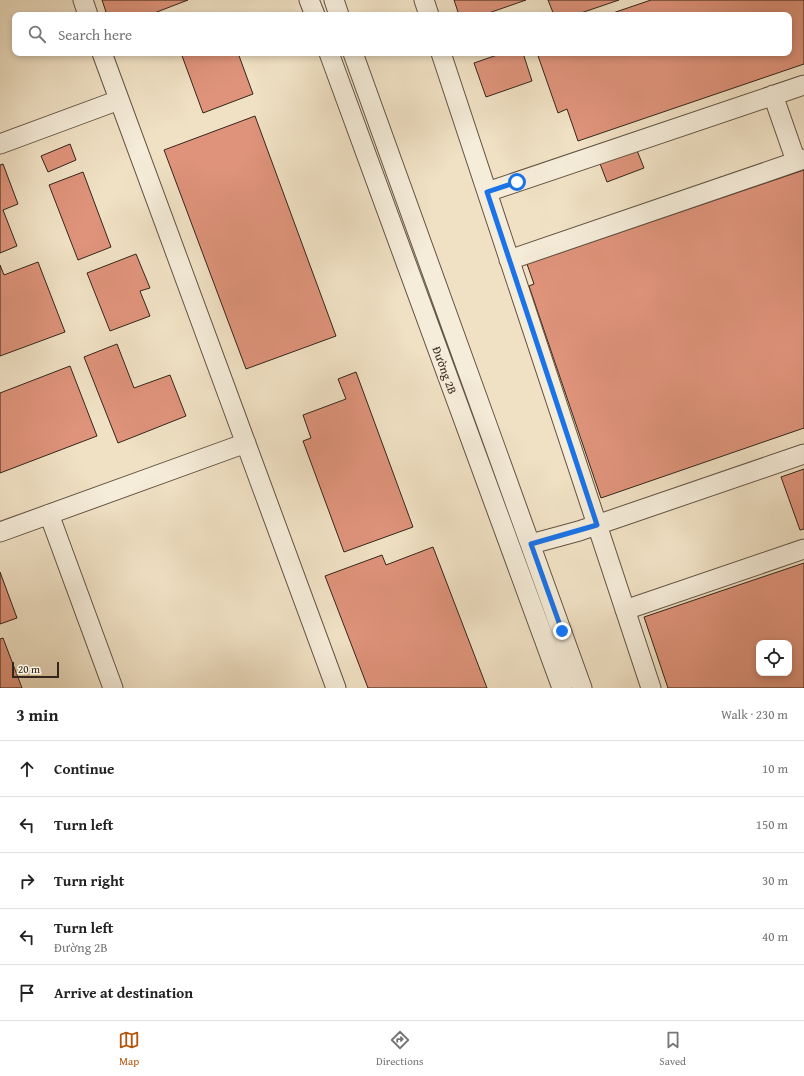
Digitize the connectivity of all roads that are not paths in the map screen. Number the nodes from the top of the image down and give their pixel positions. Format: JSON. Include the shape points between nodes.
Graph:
{"nodes":[{"id":1,"x":83,"y":0,"type":"edge"},
{"id":2,"x":309,"y":0,"type":"edge"},
{"id":3,"x":334,"y":0,"type":"edge"},
{"id":4,"x":424,"y":0,"type":"edge"},
{"id":5,"x":87,"y":12,"type":"edge"},
{"id":6,"x":314,"y":12,"type":"edge"},
{"id":7,"x":339,"y":12,"type":"edge"},
{"id":8,"x":428,"y":12,"type":"edge"},
{"id":9,"x":103,"y":56,"type":"edge"},
{"id":10,"x":329,"y":56,"type":"edge"},
{"id":11,"x":354,"y":56,"type":"edge"},
{"id":12,"x":442,"y":56,"type":"edge"},
{"id":13,"x":804,"y":85,"type":"edge"},
{"id":14,"x":773,"y":95,"type":"junction"},
{"id":15,"x":119,"y":100,"type":"junction"},
{"id":16,"x":0,"y":144,"type":"edge"},
{"id":17,"x":800,"y":160,"type":"edge"},
{"id":18,"x":487,"y":192,"type":"junction"},
{"id":19,"x":509,"y":260,"type":"junction"},
{"id":20,"x":246,"y":443,"type":"junction"},
{"id":21,"x":804,"y":454,"type":"edge"},
{"id":22,"x":49,"y":514,"type":"junction"},
{"id":23,"x":597,"y":525,"type":"junction"},
{"id":24,"x":0,"y":532,"type":"edge"},
{"id":25,"x":531,"y":544,"type":"junction"},
{"id":26,"x":804,"y":549,"type":"edge"},
{"id":27,"x":625,"y":610,"type":"junction"},
{"id":28,"x":113,"y":688,"type":"edge"},
{"id":29,"x":336,"y":688,"type":"edge"},
{"id":30,"x":562,"y":688,"type":"edge"},
{"id":31,"x":582,"y":688,"type":"edge"},
{"id":32,"x":651,"y":688,"type":"edge"}],
"edges":[{"from":1,"to":5,"type":"street"},
{"from":2,"to":6,"type":"street"},
{"from":3,"to":7,"type":"street"},
{"from":4,"to":8,"type":"street"},
{"from":9,"to":15,"type":"street"},
{"from":10,"to":30,"type":"street","name":"Đường 2B"},
{"from":11,"to":25,"type":"street","name":"Đường 2B"},
{"from":12,"to":18,"type":"street"},
{"from":13,"to":14,"type":"street"},
{"from":14,"to":17,"type":"street"},
{"from":14,"to":18,"type":"street"},
{"from":15,"to":16,"type":"street"},
{"from":15,"to":20,"type":"street"},
{"from":17,"to":19,"type":"street"},
{"from":18,"to":19,"type":"street"},
{"from":19,"to":23,"type":"street"},
{"from":20,"to":22,"type":"street"},
{"from":20,"to":29,"type":"street"},
{"from":21,"to":23,"type":"street"},
{"from":22,"to":24,"type":"street"},
{"from":22,"to":28,"type":"street"},
{"from":23,"to":25,"type":"street"},
{"from":23,"to":27,"type":"street"},
{"from":25,"to":31,"type":"street","name":"Đường 2B"},
{"from":26,"to":27,"type":"street"},
{"from":27,"to":32,"type":"street"}]}
